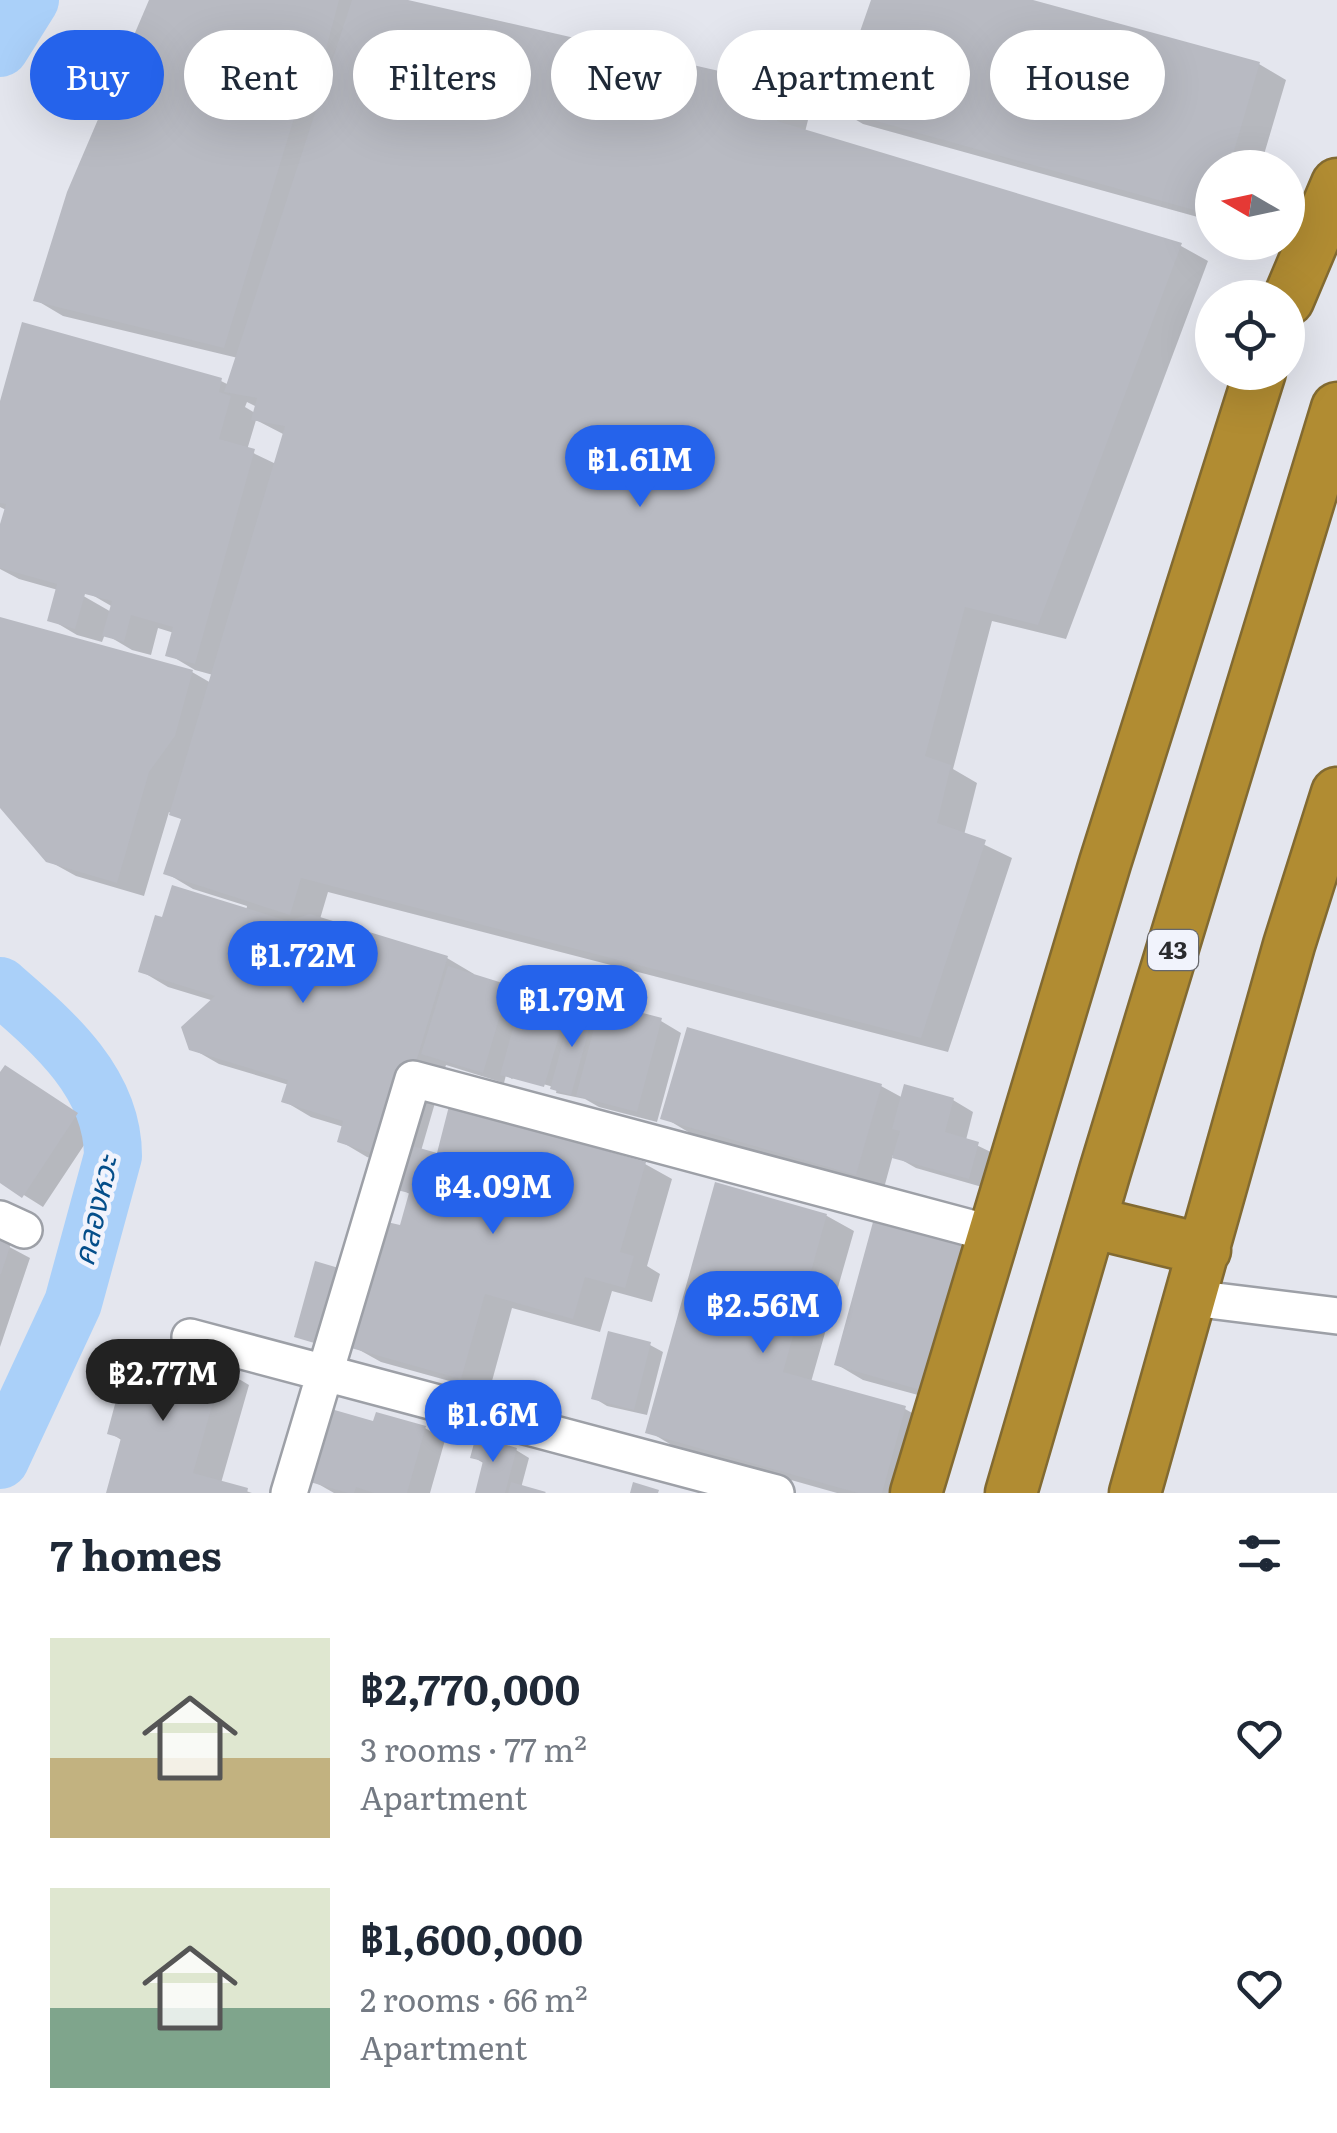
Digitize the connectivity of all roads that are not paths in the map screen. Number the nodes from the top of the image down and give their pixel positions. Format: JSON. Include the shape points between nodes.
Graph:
{"nodes":[{"id":1,"x":1337,"y":184,"type":"edge"},
{"id":2,"x":1296,"y":280,"type":"edge"},
{"id":3,"x":1254,"y":390,"type":"edge"},
{"id":4,"x":1337,"y":408,"type":"edge"},
{"id":5,"x":1337,"y":793,"type":"edge"},
{"id":6,"x":1090,"y":1222,"type":"junction"},
{"id":7,"x":993,"y":1234,"type":"junction"},
{"id":8,"x":1205,"y":1250,"type":"junction"},
{"id":9,"x":1192,"y":1298,"type":"junction"},
{"id":10,"x":1337,"y":1316,"type":"edge"},
{"id":11,"x":190,"y":1337,"type":"dead end"},
{"id":12,"x":323,"y":1374,"type":"junction"},
{"id":13,"x":289,"y":1493,"type":"edge"},
{"id":14,"x":776,"y":1493,"type":"edge"},
{"id":15,"x":916,"y":1493,"type":"edge"},
{"id":16,"x":1012,"y":1493,"type":"edge"},
{"id":17,"x":1136,"y":1493,"type":"edge"}],
"edges":[{"from":1,"to":2,"type":"highway"},
{"from":3,"to":7,"type":"highway"},
{"from":4,"to":6,"type":"highway","number":"43"},
{"from":5,"to":8,"type":"highway"},
{"from":6,"to":8,"type":"highway"},
{"from":6,"to":16,"type":"highway","number":"43"},
{"from":7,"to":12,"type":"street","via":[[413,1079]]},
{"from":7,"to":15,"type":"highway"},
{"from":8,"to":9,"type":"highway"},
{"from":9,"to":10,"type":"street"},
{"from":9,"to":17,"type":"highway"},
{"from":11,"to":12,"type":"street"},
{"from":12,"to":13,"type":"street"},
{"from":12,"to":14,"type":"street"}]}
